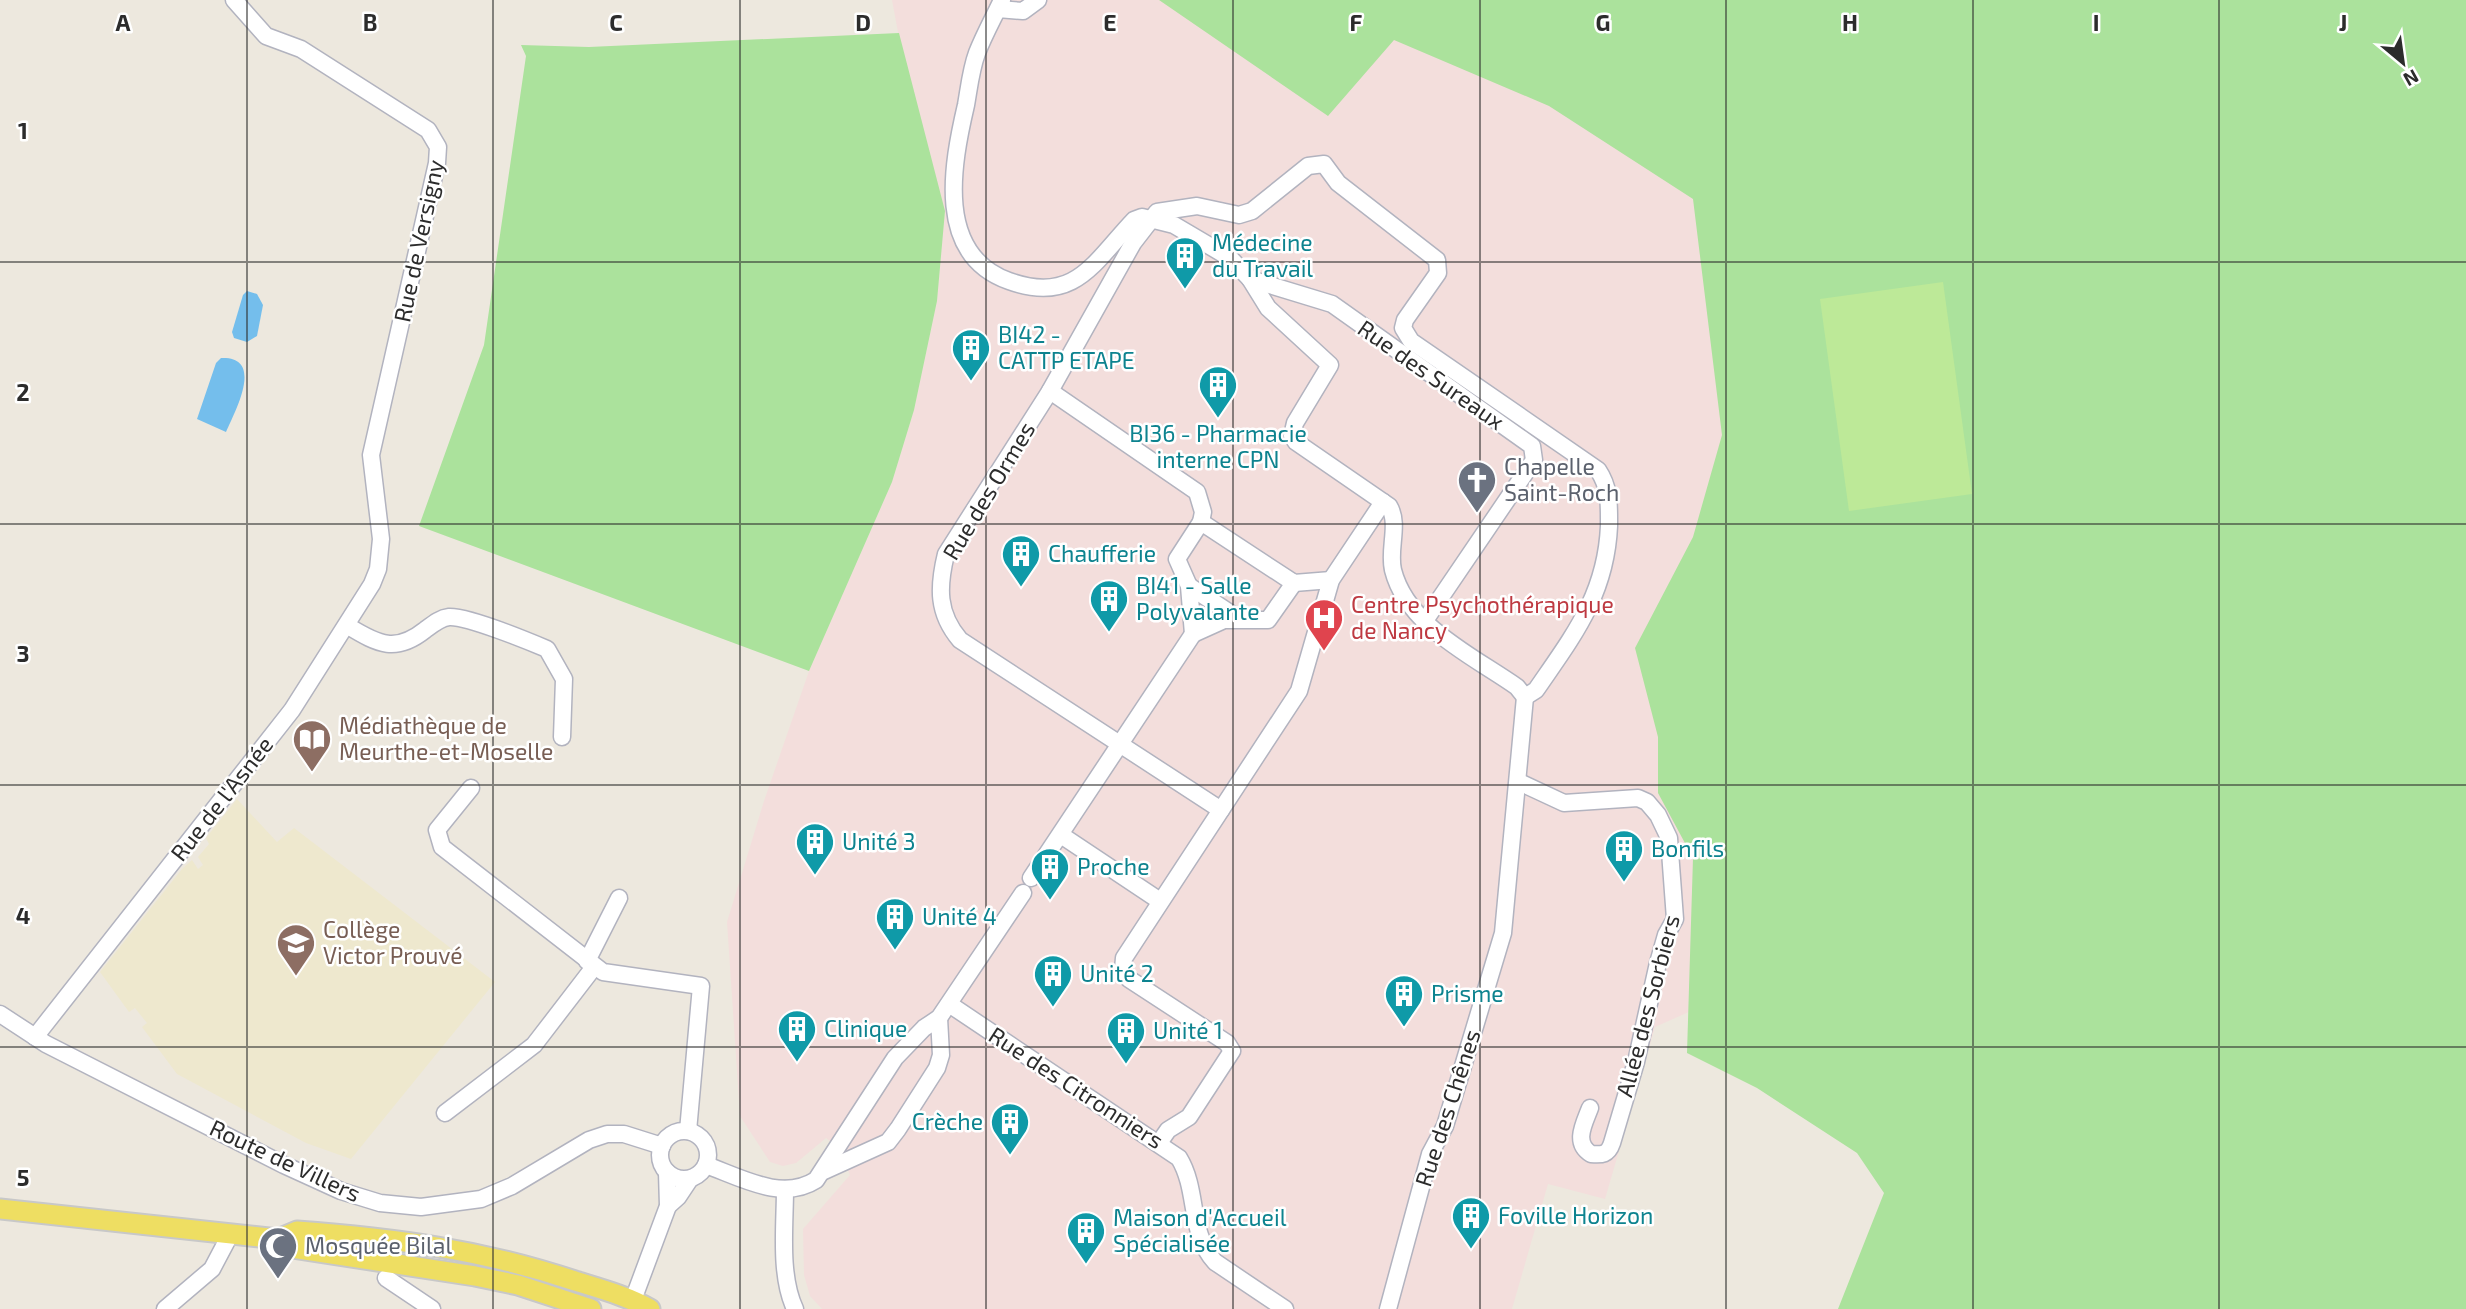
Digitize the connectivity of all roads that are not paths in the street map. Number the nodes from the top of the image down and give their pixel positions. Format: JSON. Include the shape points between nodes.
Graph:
{"nodes":[{"id":1,"x":234,"y":0,"type":"edge"},
{"id":2,"x":1038,"y":0,"type":"edge"},
{"id":3,"x":1000,"y":4,"type":"edge"},
{"id":4,"x":1152,"y":219,"type":"junction"},
{"id":5,"x":1250,"y":279,"type":"junction"},
{"id":6,"x":1050,"y":391,"type":"junction"},
{"id":7,"x":370,"y":462,"type":"joint"},
{"id":8,"x":1382,"y":502,"type":"junction"},
{"id":9,"x":1201,"y":522,"type":"junction"},
{"id":10,"x":1294,"y":583,"type":"junction"},
{"id":11,"x":1189,"y":586,"type":"junction"},
{"id":12,"x":1329,"y":588,"type":"junction"},
{"id":13,"x":1239,"y":619,"type":"junction"},
{"id":14,"x":1424,"y":622,"type":"junction"},
{"id":15,"x":348,"y":626,"type":"junction"},
{"id":16,"x":1193,"y":634,"type":"junction"},
{"id":17,"x":1525,"y":697,"type":"junction"},
{"id":18,"x":562,"y":737,"type":"dead end"},
{"id":19,"x":1119,"y":746,"type":"junction"},
{"id":20,"x":1519,"y":782,"type":"junction"},
{"id":21,"x":471,"y":788,"type":"dead end"},
{"id":22,"x":1220,"y":810,"type":"junction"},
{"id":23,"x":1061,"y":835,"type":"junction"},
{"id":24,"x":619,"y":898,"type":"dead end"},
{"id":25,"x":1160,"y":901,"type":"junction"},
{"id":26,"x":590,"y":964,"type":"junction"},
{"id":27,"x":949,"y":1004,"type":"junction"},
{"id":28,"x":0,"y":1014,"type":"edge"},
{"id":29,"x":939,"y":1018,"type":"junction"},
{"id":30,"x":34,"y":1037,"type":"junction"},
{"id":31,"x":1590,"y":1108,"type":"dead end"},
{"id":32,"x":445,"y":1113,"type":"dead end"},
{"id":33,"x":688,"y":1131,"type":"junction"},
{"id":34,"x":1160,"y":1143,"type":"junction"},
{"id":35,"x":662,"y":1146,"type":"junction"},
{"id":36,"x":706,"y":1165,"type":"junction"},
{"id":37,"x":824,"y":1171,"type":"junction"},
{"id":38,"x":667,"y":1172,"type":"junction"},
{"id":39,"x":690,"y":1178,"type":"junction"},
{"id":40,"x":785,"y":1189,"type":"junction"},
{"id":41,"x":668,"y":1206,"type":"junction"},
{"id":42,"x":0,"y":1209,"type":"edge"},
{"id":43,"x":231,"y":1233,"type":"junction"},
{"id":44,"x":278,"y":1239,"type":"junction"},
{"id":45,"x":386,"y":1278,"type":"dead end"},
{"id":46,"x":518,"y":1285,"type":"junction"},
{"id":47,"x":638,"y":1306,"type":"edge"},
{"id":48,"x":165,"y":1309,"type":"edge"},
{"id":49,"x":432,"y":1309,"type":"edge"},
{"id":50,"x":550,"y":1309,"type":"edge"},
{"id":51,"x":591,"y":1309,"type":"edge"},
{"id":52,"x":795,"y":1309,"type":"edge"},
{"id":53,"x":1285,"y":1309,"type":"edge"},
{"id":54,"x":1388,"y":1309,"type":"edge"}],
"edges":[{"from":1,"to":7,"type":"street","name":"Rue de Versigny","via":[[266,36],[301,49],[428,130],[438,147]]},
{"from":2,"to":3,"type":"street","via":[[1023,11]]},
{"from":3,"to":4,"type":"street","via":[[977,53],[960,131],[953,201],[967,248],[997,276],[1045,289],[1079,279],[1134,220],[1142,216]]},
{"from":4,"to":5,"type":"street","name":"Rue des Sureaux","via":[[1191,232],[1230,258]]},
{"from":4,"to":6,"type":"street","name":"Rue des Ormes","via":[[1133,243]]},
{"from":4,"to":17,"type":"street","via":[[1157,212],[1184,206],[1240,215],[1252,211],[1317,162],[1437,260],[1438,273],[1405,320],[1406,335],[1598,470],[1607,483],[1607,554],[1589,612],[1536,690]]},
{"from":5,"to":8,"type":"street","name":"Rue des Sureaux","via":[[1268,308],[1330,365],[1295,422],[1292,436]]},
{"from":5,"to":14,"type":"street","name":"Rue des Sureaux","via":[[1332,304],[1532,446],[1534,460]]},
{"from":6,"to":9,"type":"street","via":[[1197,492]]},
{"from":6,"to":19,"type":"street","name":"Rue des Ormes","via":[[946,554],[940,600],[947,624],[960,640]]},
{"from":7,"to":15,"type":"street","name":"Rue de l'Asnée","via":[[380,555],[372,584]]},
{"from":8,"to":12,"type":"street"},
{"from":8,"to":14,"type":"street","via":[[1393,512],[1391,552],[1397,583]]},
{"from":9,"to":10,"type":"street"},
{"from":9,"to":11,"type":"street","via":[[1177,559]]},
{"from":10,"to":12,"type":"street"},
{"from":10,"to":13,"type":"street","via":[[1268,620]]},
{"from":11,"to":13,"type":"street"},
{"from":11,"to":16,"type":"street"},
{"from":12,"to":22,"type":"street","via":[[1299,691]]},
{"from":13,"to":16,"type":"street","via":[[1224,620]]},
{"from":14,"to":17,"type":"street"},
{"from":15,"to":18,"type":"street","via":[[397,646],[439,621],[458,618],[547,649],[564,678]]},
{"from":15,"to":30,"type":"street","name":"Rue de l'Asnée","via":[[292,710]]},
{"from":16,"to":19,"type":"street"},
{"from":17,"to":20,"type":"street","name":"Rue des Chênes"},
{"from":19,"to":22,"type":"street","name":"Rue des Ormes"},
{"from":19,"to":23,"type":"street"},
{"from":20,"to":31,"type":"street","name":"Allée des Sorbiers","via":[[1564,803],[1638,798],[1658,815],[1669,838],[1675,919],[1658,963],[1612,1143],[1602,1155],[1591,1154],[1581,1144]]},
{"from":20,"to":54,"type":"street","name":"Rue des Chênes","via":[[1503,933],[1445,1126],[1430,1154]]},
{"from":21,"to":26,"type":"street","via":[[437,830],[442,847]]},
{"from":22,"to":25,"type":"street"},
{"from":23,"to":25,"type":"street"},
{"from":23,"to":27,"type":"street"},
{"from":24,"to":26,"type":"street"},
{"from":25,"to":34,"type":"street","via":[[1124,958],[1126,975],[1227,1043],[1232,1051],[1189,1116],[1168,1130]]},
{"from":26,"to":32,"type":"street","via":[[534,1045]]},
{"from":26,"to":33,"type":"street","via":[[618,976],[701,986]]},
{"from":27,"to":29,"type":"street"},
{"from":27,"to":34,"type":"street","name":"Rue des Citronniers"},
{"from":28,"to":30,"type":"street","name":"Route de Villers"},
{"from":29,"to":37,"type":"street","via":[[895,1058]]},
{"from":29,"to":37,"type":"street","via":[[937,1068],[888,1142]]},
{"from":30,"to":35,"type":"street","name":"Route de Villers","via":[[284,1165],[380,1203],[421,1207],[481,1199],[607,1134],[624,1134]]},
{"from":33,"to":35,"type":"street","via":[[673,1134]]},
{"from":33,"to":36,"type":"street","via":[[704,1141]]},
{"from":34,"to":53,"type":"street","name":"Rue des Citronniers","via":[[1184,1167],[1206,1252]]},
{"from":35,"to":38,"type":"street","via":[[661,1160]]},
{"from":36,"to":39,"type":"street"},
{"from":36,"to":40,"type":"street"},
{"from":37,"to":40,"type":"street","via":[[809,1184]]},
{"from":38,"to":39,"type":"street"},
{"from":38,"to":41,"type":"street"},
{"from":39,"to":41,"type":"street"},
{"from":40,"to":52,"type":"street","via":[[787,1276]]},
{"from":41,"to":47,"type":"street"},
{"from":42,"to":43,"type":"main road"},
{"from":43,"to":44,"type":"main road"},
{"from":43,"to":48,"type":"street","via":[[212,1269]]},
{"from":44,"to":46,"type":"main road","via":[[295,1248]]},
{"from":44,"to":47,"type":"main road","via":[[297,1231],[470,1251],[527,1265]]},
{"from":45,"to":49,"type":"street"},
{"from":46,"to":50,"type":"main road","via":[[534,1303]]},
{"from":46,"to":51,"type":"main road"}]}
